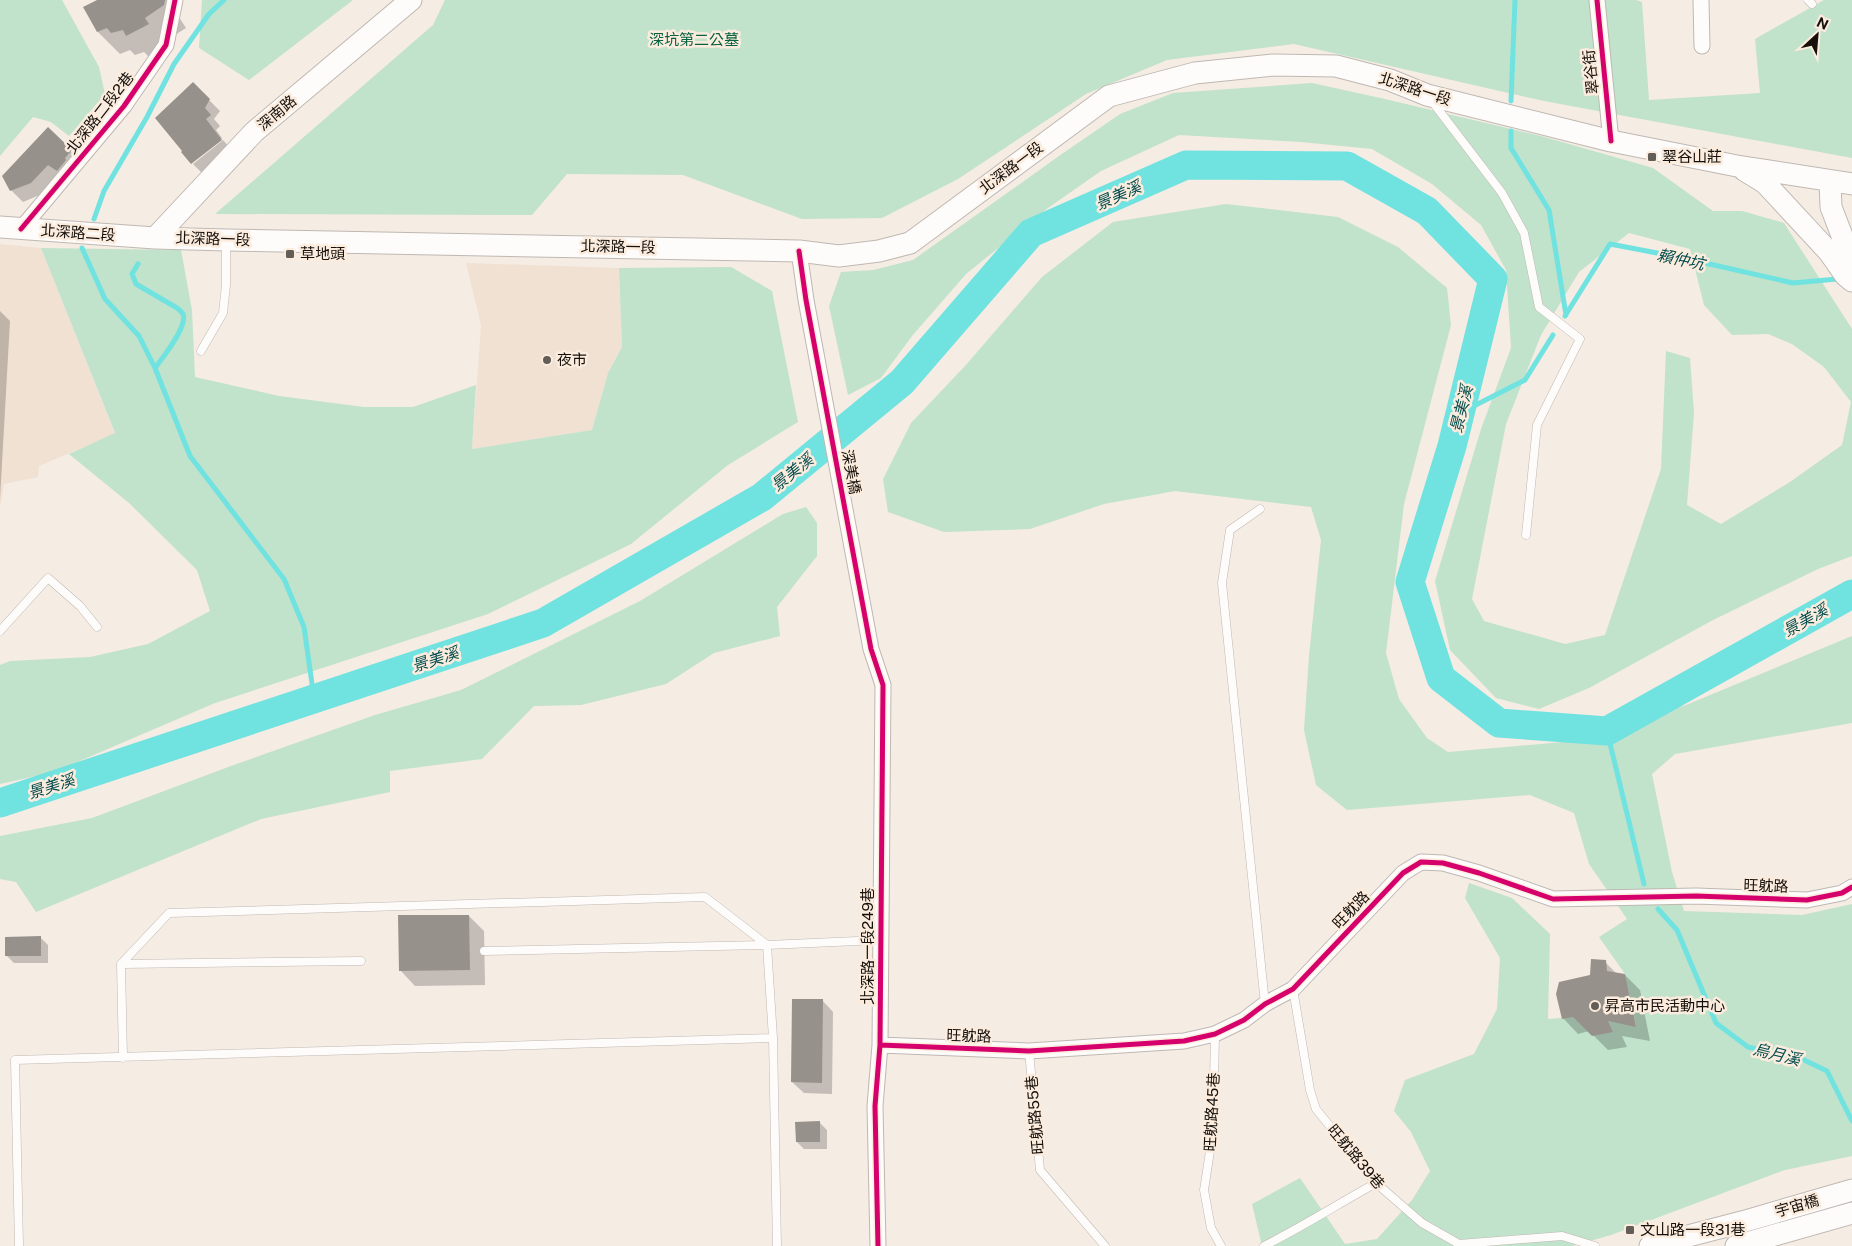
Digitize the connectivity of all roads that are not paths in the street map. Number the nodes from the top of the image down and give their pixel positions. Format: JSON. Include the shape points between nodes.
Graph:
{"nodes":[{"id":1,"x":175,"y":0,"type":"edge"},
{"id":2,"x":411,"y":0,"type":"edge"},
{"id":3,"x":1597,"y":0,"type":"edge"},
{"id":4,"x":1700,"y":0,"type":"edge"},
{"id":5,"x":1702,"y":46,"type":"dead end"},
{"id":6,"x":1427,"y":95,"type":"junction"},
{"id":7,"x":1611,"y":141,"type":"junction"},
{"id":8,"x":1737,"y":166,"type":"junction"},
{"id":9,"x":1830,"y":182,"type":"junction"},
{"id":10,"x":1852,"y":184,"type":"edge"},
{"id":11,"x":0,"y":227,"type":"edge"},
{"id":12,"x":21,"y":229,"type":"junction"},
{"id":13,"x":155,"y":238,"type":"junction"},
{"id":14,"x":226,"y":240,"type":"junction"},
{"id":15,"x":799,"y":251,"type":"junction"},
{"id":16,"x":1852,"y":262,"type":"edge"},
{"id":17,"x":1852,"y":281,"type":"edge"},
{"id":18,"x":201,"y":351,"type":"dead end"},
{"id":19,"x":1260,"y":509,"type":"dead end"},
{"id":20,"x":1526,"y":535,"type":"dead end"},
{"id":21,"x":97,"y":627,"type":"dead end"},
{"id":22,"x":0,"y":631,"type":"edge"},
{"id":23,"x":871,"y":649,"type":"joint"},
{"id":24,"x":1852,"y":887,"type":"edge"},
{"id":25,"x":880,"y":940,"type":"junction"},
{"id":26,"x":767,"y":945,"type":"junction"},
{"id":27,"x":484,"y":951,"type":"dead end"},
{"id":28,"x":361,"y":961,"type":"dead end"},
{"id":29,"x":121,"y":964,"type":"junction"},
{"id":30,"x":1293,"y":989,"type":"junction"},
{"id":31,"x":1265,"y":1004,"type":"junction"},
{"id":32,"x":1215,"y":1034,"type":"junction"},
{"id":33,"x":773,"y":1038,"type":"junction"},
{"id":34,"x":880,"y":1045,"type":"junction"},
{"id":35,"x":1029,"y":1051,"type":"junction"},
{"id":36,"x":123,"y":1058,"type":"junction"},
{"id":37,"x":1376,"y":1183,"type":"junction"},
{"id":38,"x":1852,"y":1190,"type":"edge"},
{"id":39,"x":1852,"y":1213,"type":"edge"},
{"id":40,"x":1740,"y":1245,"type":"edge"},
{"id":41,"x":19,"y":1246,"type":"edge"},
{"id":42,"x":777,"y":1246,"type":"edge"},
{"id":43,"x":878,"y":1246,"type":"edge"},
{"id":44,"x":1105,"y":1246,"type":"edge"},
{"id":45,"x":1221,"y":1246,"type":"edge"},
{"id":46,"x":1264,"y":1246,"type":"edge"},
{"id":47,"x":1594,"y":1246,"type":"edge"},
{"id":48,"x":1650,"y":1246,"type":"edge"}],
"edges":[{"from":1,"to":12,"type":"street","name":"北深路二段2巷","via":[[166,45],[124,106]]},
{"from":2,"to":13,"type":"main road","name":"深南路","via":[[254,132]]},
{"from":3,"to":7,"type":"street","name":"翠谷街"},
{"from":4,"to":5,"type":"street"},
{"from":6,"to":7,"type":"main road","name":"北深路一段"},
{"from":6,"to":15,"type":"main road","name":"北深路一段","via":[[1390,80],[1336,66],[1274,65],[1195,73],[1109,96],[910,243],[879,252],[839,256]]},
{"from":6,"to":20,"type":"lane","via":[[1502,193],[1524,233],[1540,307],[1580,339],[1537,425]]},
{"from":7,"to":8,"type":"main road","name":"北深路一段"},
{"from":8,"to":9,"type":"main road","name":"北深路一段"},
{"from":8,"to":17,"type":"main road","via":[[1765,183],[1830,252]]},
{"from":9,"to":10,"type":"main road","name":"北深路一段"},
{"from":9,"to":16,"type":"main road","via":[[1831,207]]},
{"from":11,"to":12,"type":"main road","name":"北深路二段"},
{"from":12,"to":13,"type":"main road","name":"北深路二段"},
{"from":13,"to":14,"type":"main road","name":"北深路一段"},
{"from":14,"to":15,"type":"main road","name":"北深路一段"},
{"from":14,"to":18,"type":"lane","via":[[223,313]]},
{"from":15,"to":23,"type":"street","name":"深美橋"},
{"from":19,"to":31,"type":"lane","via":[[1230,530],[1222,583]]},
{"from":21,"to":22,"type":"lane","via":[[80,606],[48,578]]},
{"from":23,"to":25,"type":"street","name":"北深路一段249巷","via":[[883,684]]},
{"from":24,"to":30,"type":"street","name":"旺躭路","via":[[1842,893],[1807,900],[1696,896],[1554,899],[1479,872],[1443,863],[1421,862],[1403,873]]},
{"from":25,"to":26,"type":"lane"},
{"from":25,"to":34,"type":"street","name":"北深路一段249巷"},
{"from":26,"to":27,"type":"lane"},
{"from":26,"to":29,"type":"lane","via":[[705,897],[168,913]]},
{"from":26,"to":33,"type":"lane"},
{"from":28,"to":29,"type":"lane"},
{"from":29,"to":36,"type":"lane"},
{"from":30,"to":31,"type":"street","name":"旺躭路"},
{"from":30,"to":37,"type":"lane","name":"旺躭路39巷","via":[[1316,1109]]},
{"from":31,"to":32,"type":"street","name":"旺躭路","via":[[1244,1020]]},
{"from":32,"to":35,"type":"street","name":"旺躭路","via":[[1184,1041]]},
{"from":32,"to":45,"type":"lane","name":"旺躭路45巷","via":[[1214,1132],[1204,1190],[1211,1228]]},
{"from":33,"to":36,"type":"lane"},
{"from":33,"to":42,"type":"lane"},
{"from":34,"to":35,"type":"street","name":"旺躭路"},
{"from":34,"to":43,"type":"street","name":"北深路一段249巷","via":[[876,1106]]},
{"from":35,"to":44,"type":"lane","name":"旺躭路55巷","via":[[1040,1170]]},
{"from":36,"to":41,"type":"lane","via":[[15,1060]]},
{"from":37,"to":46,"type":"lane"},
{"from":37,"to":47,"type":"lane","name":"旺躭路39巷","via":[[1422,1223],[1459,1244],[1562,1236]]},
{"from":38,"to":48,"type":"main road","name":"宇宙橋","via":[[1698,1236]]},
{"from":39,"to":40,"type":"main road","name":"宇宙橋"}]}
